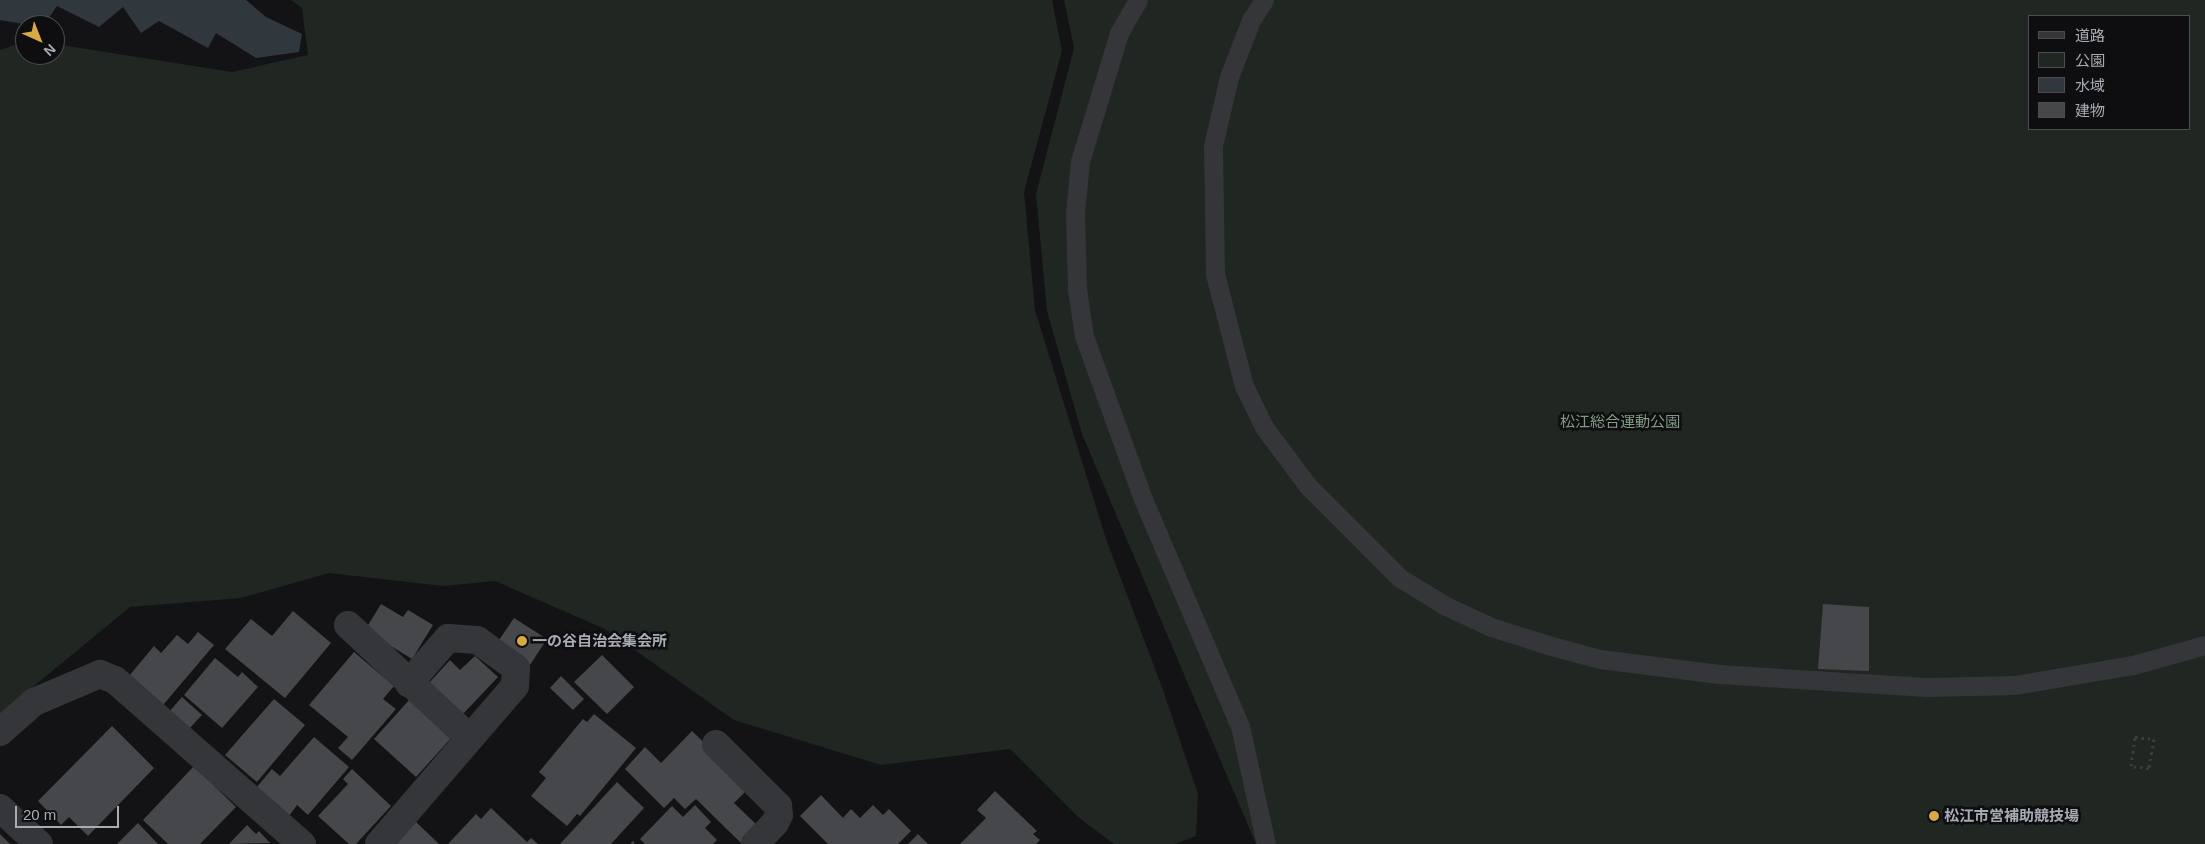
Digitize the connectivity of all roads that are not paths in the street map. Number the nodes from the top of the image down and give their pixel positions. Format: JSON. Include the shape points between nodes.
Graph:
{"nodes":[{"id":1,"x":1138,"y":0,"type":"edge"},
{"id":2,"x":1264,"y":0,"type":"edge"},
{"id":3,"x":348,"y":625,"type":"dead end"},
{"id":4,"x":2205,"y":645,"type":"edge"},
{"id":5,"x":410,"y":682,"type":"junction"},
{"id":6,"x":459,"y":728,"type":"dead end"},
{"id":7,"x":0,"y":732,"type":"edge"},
{"id":8,"x":716,"y":744,"type":"dead end"},
{"id":9,"x":0,"y":808,"type":"edge"},
{"id":10,"x":38,"y":844,"type":"edge"},
{"id":11,"x":302,"y":844,"type":"edge"},
{"id":12,"x":379,"y":844,"type":"edge"},
{"id":13,"x":755,"y":844,"type":"edge"},
{"id":14,"x":1266,"y":844,"type":"edge"}],
"edges":[{"from":1,"to":14,"type":"lane","via":[[1119,33],[1080,161],[1075,213],[1077,289],[1084,336],[1144,499],[1240,726]]},
{"from":2,"to":4,"type":"lane","via":[[1251,20],[1229,77],[1213,146],[1215,274],[1244,386],[1264,427],[1308,486],[1400,578],[1446,606],[1491,626],[1548,645],[1600,659],[1719,674],[1927,687],[2015,685],[2133,665]]},
{"from":3,"to":5,"type":"street"},
{"from":5,"to":6,"type":"street"},
{"from":5,"to":12,"type":"street","via":[[448,638],[478,640],[516,668],[514,686]]},
{"from":7,"to":11,"type":"street","via":[[34,702],[100,674],[115,680]]},
{"from":8,"to":13,"type":"street","via":[[778,806],[775,822]]},
{"from":9,"to":10,"type":"street"}]}
